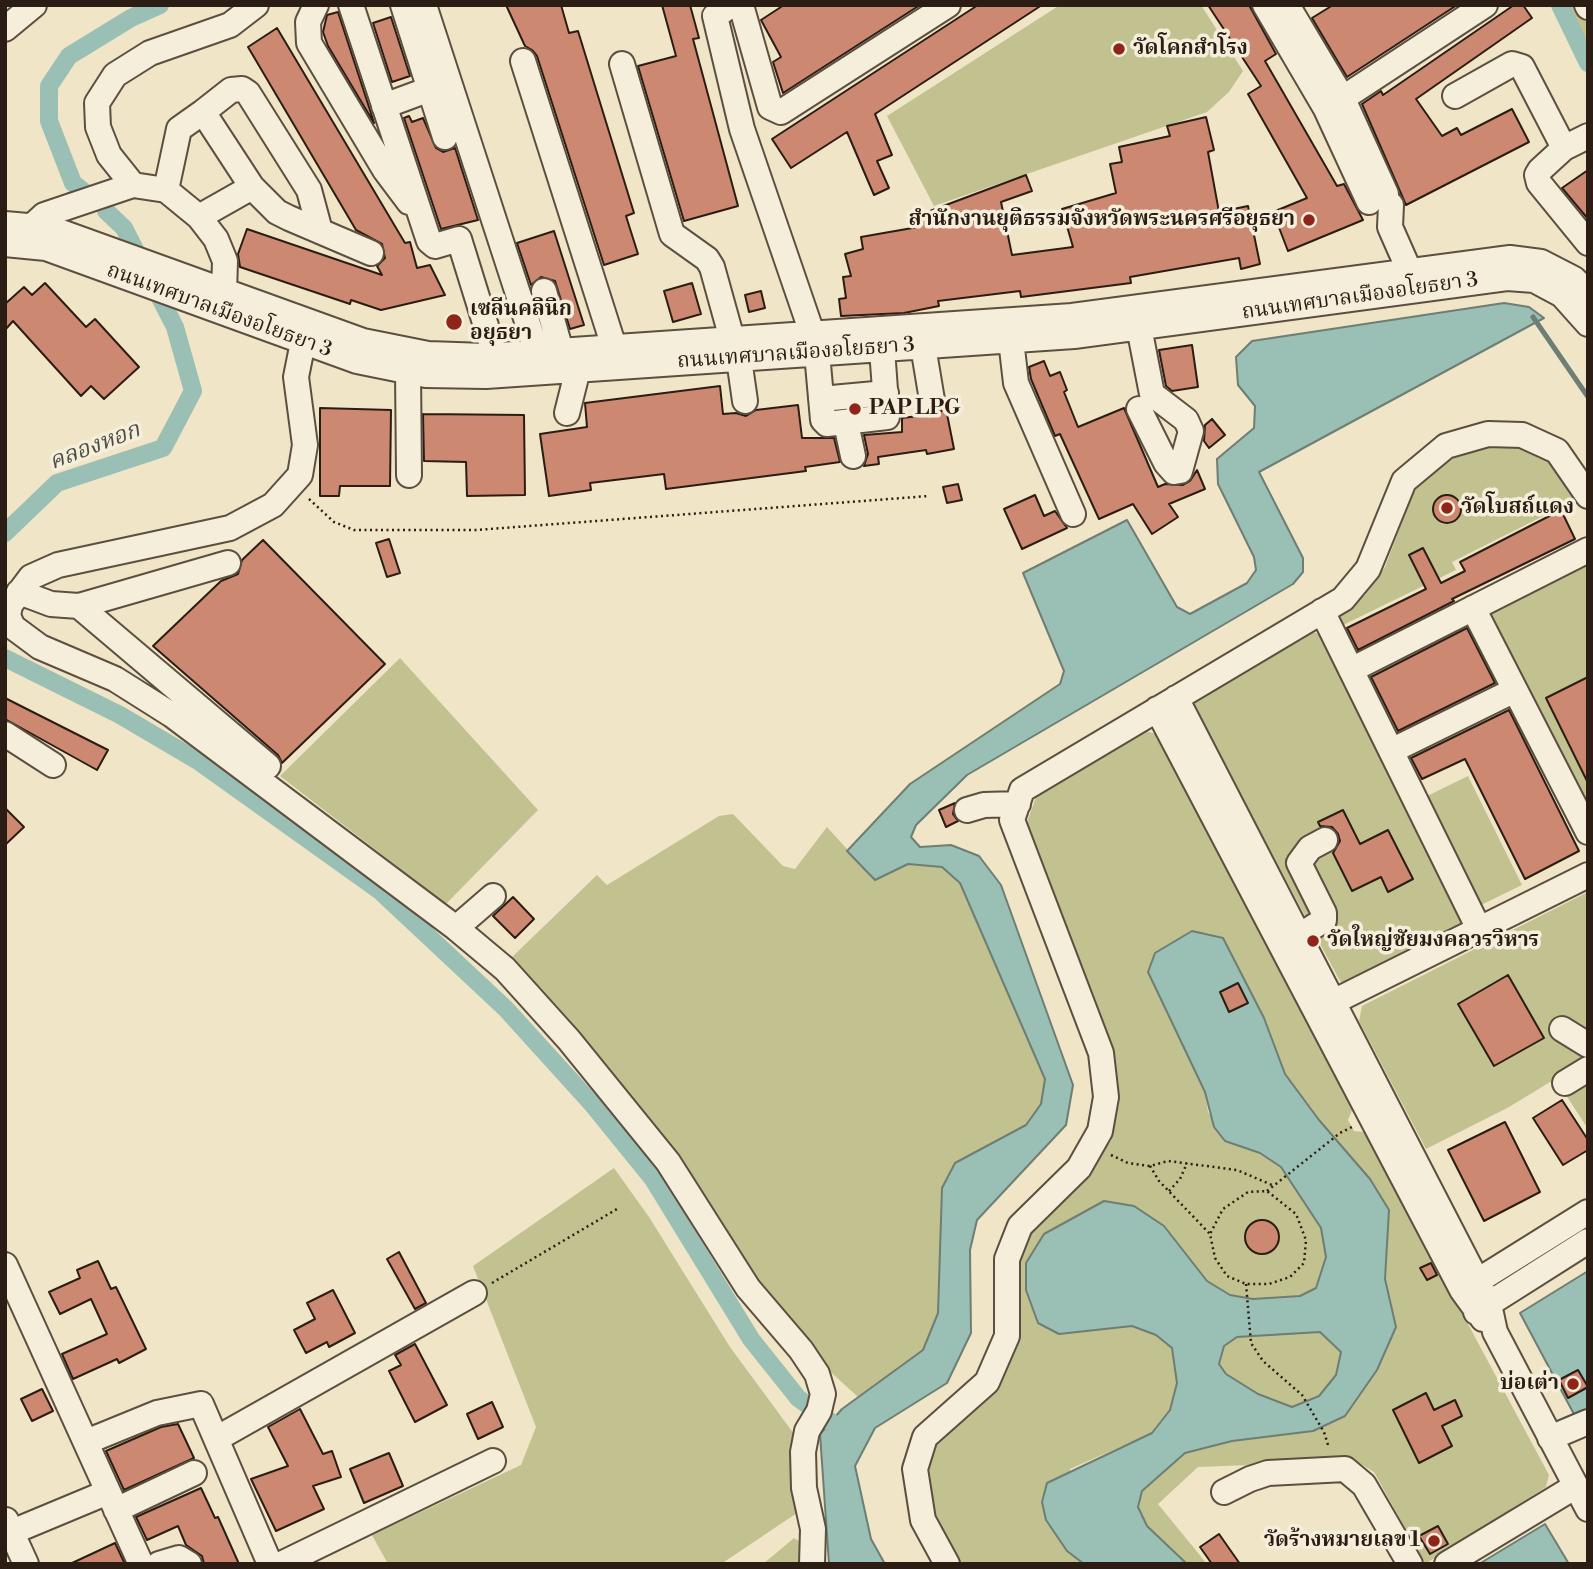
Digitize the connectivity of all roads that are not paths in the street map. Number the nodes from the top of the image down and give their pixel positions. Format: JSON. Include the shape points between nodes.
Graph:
{"nodes":[{"id":1,"x":34,"y":5,"type":"edge"},
{"id":2,"x":256,"y":5,"type":"edge"},
{"id":3,"x":316,"y":5,"type":"edge"},
{"id":4,"x":351,"y":5,"type":"edge"},
{"id":5,"x":403,"y":5,"type":"edge"},
{"id":6,"x":424,"y":5,"type":"edge"},
{"id":7,"x":948,"y":5,"type":"edge"},
{"id":8,"x":1485,"y":5,"type":"edge"},
{"id":9,"x":740,"y":6,"type":"edge"},
{"id":10,"x":1287,"y":11,"type":"edge"},
{"id":11,"x":5,"y":29,"type":"edge"},
{"id":12,"x":523,"y":61,"type":"dead end"},
{"id":13,"x":622,"y":64,"type":"dead end"},
{"id":14,"x":430,"y":89,"type":"junction"},
{"id":15,"x":1455,"y":96,"type":"dead end"},
{"id":16,"x":1334,"y":104,"type":"junction"},
{"id":17,"x":384,"y":106,"type":"junction"},
{"id":18,"x":210,"y":107,"type":"junction"},
{"id":19,"x":1588,"y":136,"type":"edge"},
{"id":20,"x":445,"y":137,"type":"dead end"},
{"id":21,"x":1564,"y":148,"type":"junction"},
{"id":22,"x":133,"y":185,"type":"junction"},
{"id":23,"x":252,"y":187,"type":"junction"},
{"id":24,"x":166,"y":190,"type":"junction"},
{"id":25,"x":199,"y":217,"type":"junction"},
{"id":26,"x":421,"y":217,"type":"junction"},
{"id":27,"x":289,"y":218,"type":"junction"},
{"id":28,"x":11,"y":225,"type":"edge"},
{"id":29,"x":496,"y":227,"type":"junction"},
{"id":30,"x":320,"y":231,"type":"junction"},
{"id":31,"x":458,"y":239,"type":"junction"},
{"id":32,"x":1588,"y":243,"type":"edge"},
{"id":33,"x":371,"y":253,"type":"dead end"},
{"id":34,"x":1409,"y":270,"type":"junction"},
{"id":35,"x":544,"y":290,"type":"dead end"},
{"id":36,"x":219,"y":291,"type":"junction"},
{"id":37,"x":1588,"y":293,"type":"edge"},
{"id":38,"x":1588,"y":324,"type":"edge"},
{"id":39,"x":1139,"y":327,"type":"junction"},
{"id":40,"x":1011,"y":340,"type":"junction"},
{"id":41,"x":303,"y":342,"type":"junction"},
{"id":42,"x":822,"y":343,"type":"junction"},
{"id":43,"x":923,"y":346,"type":"junction"},
{"id":44,"x":614,"y":347,"type":"junction"},
{"id":45,"x":735,"y":349,"type":"junction"},
{"id":46,"x":882,"y":349,"type":"junction"},
{"id":47,"x":495,"y":355,"type":"junction"},
{"id":48,"x":559,"y":357,"type":"junction"},
{"id":49,"x":408,"y":371,"type":"junction"},
{"id":50,"x":886,"y":393,"type":"junction"},
{"id":51,"x":821,"y":399,"type":"junction"},
{"id":52,"x":932,"y":400,"type":"dead end"},
{"id":53,"x":745,"y":401,"type":"dead end"},
{"id":54,"x":1139,"y":409,"type":"dead end"},
{"id":55,"x":567,"y":413,"type":"dead end"},
{"id":56,"x":846,"y":423,"type":"junction"},
{"id":57,"x":853,"y":456,"type":"dead end"},
{"id":58,"x":409,"y":475,"type":"dead end"},
{"id":59,"x":1588,"y":496,"type":"edge"},
{"id":60,"x":1073,"y":514,"type":"dead end"},
{"id":61,"x":1588,"y":550,"type":"edge"},
{"id":62,"x":228,"y":563,"type":"dead end"},
{"id":63,"x":19,"y":592,"type":"junction"},
{"id":64,"x":79,"y":606,"type":"junction"},
{"id":65,"x":1473,"y":608,"type":"junction"},
{"id":66,"x":1322,"y":611,"type":"junction"},
{"id":67,"x":1351,"y":670,"type":"junction"},
{"id":68,"x":1515,"y":690,"type":"junction"},
{"id":69,"x":1166,"y":703,"type":"junction"},
{"id":70,"x":5,"y":734,"type":"edge"},
{"id":71,"x":1391,"y":751,"type":"junction"},
{"id":72,"x":53,"y":765,"type":"dead end"},
{"id":73,"x":268,"y":766,"type":"dead end"},
{"id":74,"x":1018,"y":804,"type":"junction"},
{"id":75,"x":967,"y":810,"type":"dead end"},
{"id":76,"x":1588,"y":832,"type":"edge"},
{"id":77,"x":1325,"y":840,"type":"dead end"},
{"id":78,"x":1588,"y":875,"type":"edge"},
{"id":79,"x":493,"y":896,"type":"dead end"},
{"id":80,"x":456,"y":928,"type":"junction"},
{"id":81,"x":1479,"y":929,"type":"junction"},
{"id":82,"x":1299,"y":936,"type":"junction"},
{"id":83,"x":1324,"y":1006,"type":"junction"},
{"id":84,"x":1562,"y":1029,"type":"dead end"},
{"id":85,"x":1588,"y":1045,"type":"edge"},
{"id":86,"x":1588,"y":1069,"type":"edge"},
{"id":87,"x":1565,"y":1083,"type":"dead end"},
{"id":88,"x":1588,"y":1212,"type":"edge"},
{"id":89,"x":1588,"y":1241,"type":"edge"},
{"id":90,"x":5,"y":1265,"type":"edge"},
{"id":91,"x":1469,"y":1286,"type":"junction"},
{"id":92,"x":474,"y":1293,"type":"road end"},
{"id":93,"x":1482,"y":1308,"type":"junction"},
{"id":94,"x":1588,"y":1422,"type":"edge"},
{"id":95,"x":1550,"y":1438,"type":"junction"},
{"id":96,"x":216,"y":1439,"type":"junction"},
{"id":97,"x":86,"y":1442,"type":"junction"},
{"id":98,"x":493,"y":1461,"type":"dead end"},
{"id":99,"x":194,"y":1472,"type":"dead end"},
{"id":100,"x":1576,"y":1486,"type":"junction"},
{"id":101,"x":1224,"y":1492,"type":"dead end"},
{"id":102,"x":112,"y":1501,"type":"junction"},
{"id":103,"x":1588,"y":1509,"type":"edge"},
{"id":104,"x":8,"y":1525,"type":"edge"},
{"id":105,"x":26,"y":1564,"type":"edge"},
{"id":106,"x":141,"y":1564,"type":"edge"},
{"id":107,"x":159,"y":1564,"type":"edge"},
{"id":108,"x":189,"y":1564,"type":"edge"},
{"id":109,"x":270,"y":1564,"type":"edge"},
{"id":110,"x":281,"y":1564,"type":"edge"},
{"id":111,"x":812,"y":1564,"type":"edge"},
{"id":112,"x":947,"y":1564,"type":"edge"},
{"id":113,"x":1410,"y":1564,"type":"edge"},
{"id":114,"x":1447,"y":1564,"type":"edge"}],
"edges":[{"from":1,"to":11,"type":"street"},
{"from":2,"to":22,"type":"street","via":[[230,25],[150,53],[115,75],[97,103],[98,127],[109,155]]},
{"from":3,"to":26,"type":"street","via":[[308,22],[309,43],[385,170]]},
{"from":4,"to":17,"type":"street"},
{"from":5,"to":14,"type":"street"},
{"from":6,"to":29,"type":"street"},
{"from":7,"to":9,"type":"street","via":[[781,112],[770,107]]},
{"from":8,"to":16,"type":"street"},
{"from":9,"to":42,"type":"street","via":[[715,16],[742,129]]},
{"from":10,"to":16,"type":"street"},
{"from":12,"to":44,"type":"street"},
{"from":13,"to":45,"type":"street","via":[[672,234],[712,267]]},
{"from":14,"to":17,"type":"street"},
{"from":14,"to":20,"type":"street"},
{"from":15,"to":21,"type":"street","via":[[1517,64]]},
{"from":16,"to":34,"type":"street"},
{"from":17,"to":26,"type":"street"},
{"from":18,"to":23,"type":"street"},
{"from":18,"to":24,"type":"street","via":[[179,129]]},
{"from":18,"to":27,"type":"street"},
{"from":18,"to":30,"type":"street","via":[[231,90],[248,93],[309,190]]},
{"from":19,"to":21,"type":"street"},
{"from":21,"to":32,"type":"street","via":[[1537,175],[1539,183]]},
{"from":22,"to":24,"type":"street"},
{"from":22,"to":28,"type":"street"},
{"from":23,"to":25,"type":"street"},
{"from":23,"to":27,"type":"street"},
{"from":24,"to":25,"type":"street"},
{"from":25,"to":36,"type":"street","via":[[225,261]]},
{"from":26,"to":31,"type":"street","via":[[435,246]]},
{"from":27,"to":30,"type":"street"},
{"from":28,"to":36,"type":"street","name":"ถนนเทศบาลเมืองอโยธยา 3","via":[[50,228]]},
{"from":28,"to":41,"type":"street","name":"ถนนเทศบาลเมืองอโยธยา 3","via":[[46,248]]},
{"from":29,"to":31,"type":"street"},
{"from":29,"to":48,"type":"street"},
{"from":30,"to":33,"type":"street"},
{"from":31,"to":47,"type":"street"},
{"from":34,"to":37,"type":"street","name":"ถนนเทศบาลเมืองอโยธยา 3","via":[[1510,258],[1541,262],[1574,279]]},
{"from":34,"to":42,"type":"street","name":"ถนนเทศบาลเมืองอโยธยา 3","via":[[1072,316]]},
{"from":35,"to":48,"type":"street"},
{"from":36,"to":47,"type":"street","name":"ถนนเทศบาลเมืองอโยธยา 3","via":[[363,341],[428,354]]},
{"from":38,"to":39,"type":"street","name":"ถนนเทศบาลเมืองอโยธยา 3","via":[[1562,295],[1534,281],[1507,278]]},
{"from":39,"to":40,"type":"street","name":"ถนนเทศบาลเมืองอโยธยา 3"},
{"from":39,"to":54,"type":"street","via":[[1150,388],[1154,397],[1186,420],[1191,431],[1186,447],[1158,448]]},
{"from":40,"to":43,"type":"street","name":"ถนนเทศบาลเมืองอโยธยา 3"},
{"from":40,"to":60,"type":"street","via":[[1016,383]]},
{"from":41,"to":49,"type":"street","name":"ถนนเทศบาลเมืองอโยธยา 3","via":[[357,361]]},
{"from":41,"to":63,"type":"street","via":[[296,377],[305,445],[300,475],[273,505],[230,528],[58,565],[30,577]]},
{"from":42,"to":45,"type":"street","name":"ถนนเทศบาลเมืองอโยธยา 3"},
{"from":42,"to":46,"type":"street","name":"ถนนเทศบาลเมืองอโยธยา 3"},
{"from":42,"to":51,"type":"street"},
{"from":43,"to":46,"type":"street","name":"ถนนเทศบาลเมืองอโยธยา 3"},
{"from":43,"to":52,"type":"street"},
{"from":44,"to":45,"type":"street","name":"ถนนเทศบาลเมืองอโยธยา 3"},
{"from":44,"to":48,"type":"street","name":"ถนนเทศบาลเมืองอโยธยา 3"},
{"from":45,"to":48,"type":"street","name":"ถนนเทศบาลเมืองอโยธยา 3"},
{"from":45,"to":53,"type":"street"},
{"from":46,"to":50,"type":"street"},
{"from":47,"to":48,"type":"street","name":"ถนนเทศบาลเมืองอโยธยา 3"},
{"from":48,"to":49,"type":"street","name":"ถนนเทศบาลเมืองอโยธยา 3","via":[[486,376]]},
{"from":48,"to":55,"type":"street"},
{"from":49,"to":58,"type":"street"},
{"from":50,"to":51,"type":"street"},
{"from":50,"to":56,"type":"street","via":[[887,418]]},
{"from":51,"to":56,"type":"street","via":[[825,423]]},
{"from":56,"to":57,"type":"street"},
{"from":59,"to":66,"type":"street","via":[[1557,452],[1522,435],[1488,434],[1446,446],[1404,481],[1368,569],[1343,599]]},
{"from":61,"to":65,"type":"street"},
{"from":62,"to":64,"type":"street"},
{"from":63,"to":64,"type":"street","via":[[51,604]]},
{"from":63,"to":80,"type":"street","via":[[8,616],[22,634],[40,647],[115,679],[172,715]]},
{"from":64,"to":73,"type":"street"},
{"from":65,"to":67,"type":"street"},
{"from":65,"to":68,"type":"street"},
{"from":66,"to":67,"type":"street"},
{"from":66,"to":69,"type":"street"},
{"from":67,"to":71,"type":"street"},
{"from":68,"to":71,"type":"street"},
{"from":68,"to":76,"type":"street"},
{"from":69,"to":74,"type":"street","via":[[1022,790]]},
{"from":69,"to":82,"type":"street"},
{"from":69,"to":83,"type":"street"},
{"from":70,"to":72,"type":"street"},
{"from":71,"to":81,"type":"street"},
{"from":74,"to":75,"type":"street"},
{"from":74,"to":112,"type":"street","via":[[1012,820],[1101,1054],[1107,1097],[1100,1131],[1079,1168],[1020,1226],[1007,1259],[1007,1336],[987,1382],[925,1437],[915,1469],[923,1520]]},
{"from":77,"to":82,"type":"street","via":[[1310,848],[1299,863],[1324,920]]},
{"from":78,"to":81,"type":"street"},
{"from":79,"to":80,"type":"street"},
{"from":80,"to":111,"type":"street","via":[[505,969],[668,1162],[748,1288],[817,1374],[823,1394],[803,1452],[804,1488],[813,1530]]},
{"from":81,"to":83,"type":"street"},
{"from":82,"to":83,"type":"street"},
{"from":83,"to":91,"type":"street"},
{"from":84,"to":85,"type":"street"},
{"from":86,"to":87,"type":"street"},
{"from":88,"to":91,"type":"street"},
{"from":89,"to":93,"type":"street"},
{"from":90,"to":97,"type":"street"},
{"from":91,"to":93,"type":"street"},
{"from":92,"to":96,"type":"street"},
{"from":93,"to":95,"type":"street"},
{"from":94,"to":95,"type":"street"},
{"from":95,"to":100,"type":"street"},
{"from":96,"to":97,"type":"street","via":[[201,1404],[157,1413]]},
{"from":96,"to":109,"type":"street"},
{"from":97,"to":102,"type":"street"},
{"from":98,"to":110,"type":"street"},
{"from":99,"to":102,"type":"street"},
{"from":100,"to":103,"type":"street"},
{"from":100,"to":114,"type":"street"},
{"from":101,"to":113,"type":"street","via":[[1268,1474],[1345,1469],[1364,1485]]},
{"from":102,"to":104,"type":"street"},
{"from":102,"to":106,"type":"street"},
{"from":104,"to":105,"type":"street"},
{"from":107,"to":108,"type":"street","via":[[179,1558]]}]}
